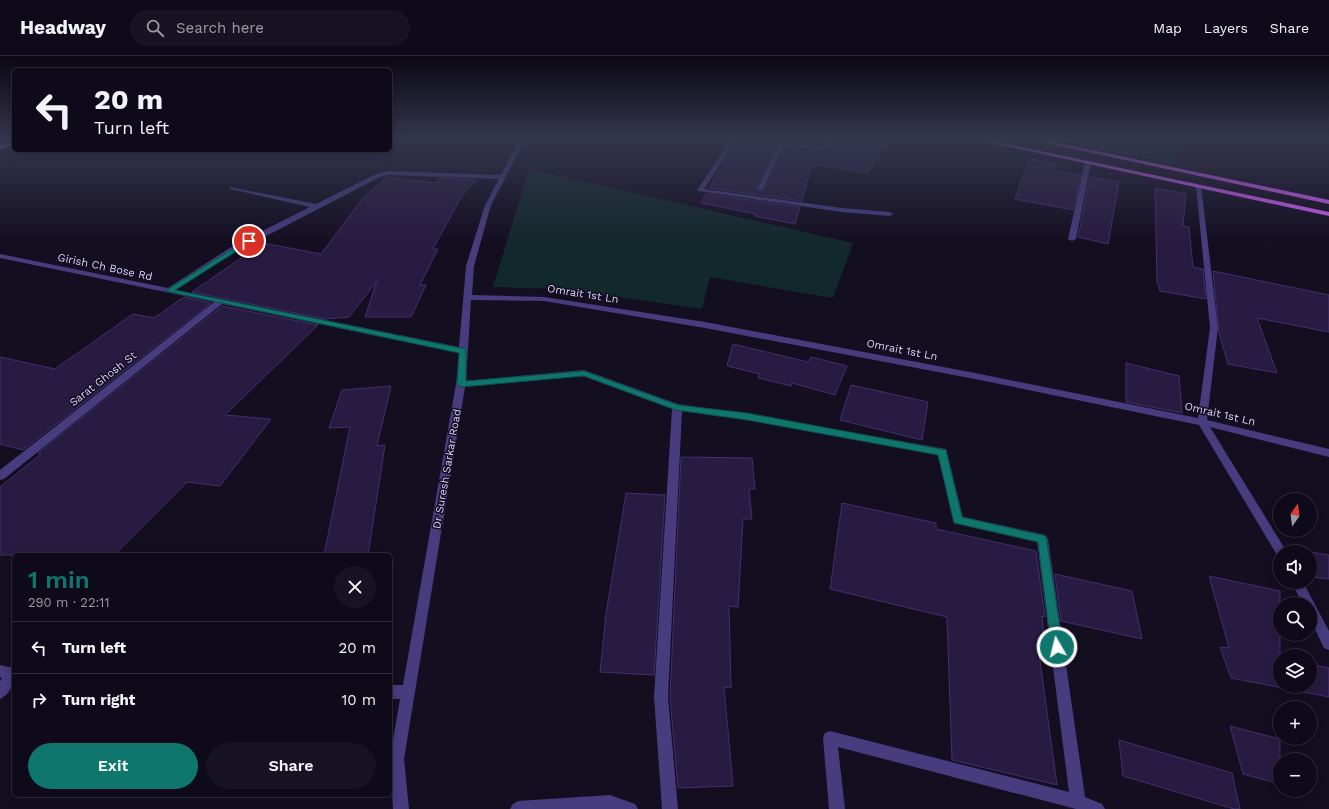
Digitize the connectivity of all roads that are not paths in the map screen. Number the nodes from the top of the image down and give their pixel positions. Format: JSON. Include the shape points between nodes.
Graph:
{"nodes":[{"id":1,"x":387,"y":173,"type":"edge"},
{"id":2,"x":392,"y":173,"type":"edge"},
{"id":3,"x":505,"y":173,"type":"edge"},
{"id":4,"x":711,"y":173,"type":"edge"},
{"id":5,"x":768,"y":173,"type":"edge"},
{"id":6,"x":1086,"y":173,"type":"edge"},
{"id":7,"x":1140,"y":173,"type":"edge"},
{"id":8,"x":1192,"y":173,"type":"edge"},
{"id":9,"x":503,"y":177,"type":"junction"},
{"id":10,"x":1199,"y":186,"type":"junction"},
{"id":11,"x":232,"y":188,"type":"dead end"},
{"id":12,"x":761,"y":188,"type":"dead end"},
{"id":13,"x":1329,"y":202,"type":"edge"},
{"id":14,"x":315,"y":206,"type":"junction"},
{"id":15,"x":890,"y":214,"type":"dead end"},
{"id":16,"x":1329,"y":214,"type":"edge"},
{"id":17,"x":1072,"y":239,"type":"dead end"},
{"id":18,"x":0,"y":256,"type":"edge"},
{"id":19,"x":169,"y":291,"type":"junction"},
{"id":20,"x":467,"y":297,"type":"junction"},
{"id":21,"x":221,"y":301,"type":"junction"},
{"id":22,"x":464,"y":351,"type":"junction"},
{"id":23,"x":461,"y":384,"type":"junction"},
{"id":24,"x":676,"y":407,"type":"junction"},
{"id":25,"x":1202,"y":422,"type":"junction"},
{"id":26,"x":1329,"y":453,"type":"edge"},
{"id":27,"x":0,"y":476,"type":"edge"},
{"id":28,"x":1277,"y":545,"type":"edge"},
{"id":29,"x":1317,"y":621,"type":"edge"},
{"id":30,"x":1329,"y":644,"type":"edge"},
{"id":31,"x":9,"y":673,"type":"edge"},
{"id":32,"x":0,"y":692,"type":"edge"},
{"id":33,"x":392,"y":692,"type":"edge"},
{"id":34,"x":408,"y":692,"type":"junction"},
{"id":35,"x":1078,"y":802,"type":"junction"},
{"id":36,"x":401,"y":809,"type":"edge"},
{"id":37,"x":518,"y":809,"type":"edge"},
{"id":38,"x":630,"y":809,"type":"edge"},
{"id":39,"x":670,"y":809,"type":"edge"},
{"id":40,"x":837,"y":809,"type":"edge"},
{"id":41,"x":1097,"y":809,"type":"edge"}],
"edges":[{"from":1,"to":14,"type":"street","via":[[378,175]]},
{"from":2,"to":9,"type":"street"},
{"from":3,"to":9,"type":"street","name":"Dr Suresh Sarkar Road"},
{"from":4,"to":15,"type":"street","via":[[700,190],[842,210]]},
{"from":5,"to":12,"type":"street"},
{"from":6,"to":17,"type":"street"},
{"from":7,"to":10,"type":"main road"},
{"from":8,"to":13,"type":"main road"},
{"from":9,"to":20,"type":"street","name":"Dr Suresh Sarkar Road","via":[[488,205],[470,266]]},
{"from":10,"to":16,"type":"main road"},
{"from":10,"to":25,"type":"street","via":[[1214,328]]},
{"from":11,"to":14,"type":"street"},
{"from":14,"to":19,"type":"street","via":[[236,248]]},
{"from":18,"to":19,"type":"street","name":"Girish Ch Bose Rd"},
{"from":19,"to":21,"type":"street","name":"Girish Ch Bose Rd"},
{"from":20,"to":22,"type":"street","name":"Dr Suresh Sarkar Road"},
{"from":20,"to":25,"type":"street","name":"Omrait 1st Ln","via":[[544,299],[705,325]]},
{"from":21,"to":22,"type":"street","name":"Girish Ch Bose Rd"},
{"from":21,"to":27,"type":"street","name":"Sarat Ghosh St"},
{"from":22,"to":23,"type":"street","name":"Dr Suresh Sarkar Road"},
{"from":23,"to":24,"type":"street","via":[[584,373]]},
{"from":23,"to":34,"type":"street","name":"Dr Suresh Sarkar Road"},
{"from":24,"to":35,"type":"street","via":[[747,416],[942,452],[958,520],[1042,539]]},
{"from":24,"to":39,"type":"street","via":[[661,697]]},
{"from":25,"to":26,"type":"street","name":"Omrait 1st Ln"},
{"from":25,"to":28,"type":"street"},
{"from":29,"to":30,"type":"street"},
{"from":31,"to":32,"type":"street"},
{"from":33,"to":34,"type":"street"},
{"from":34,"to":36,"type":"street","name":"Dr Suresh Sarkar Road","via":[[397,759]]},
{"from":35,"to":40,"type":"street","via":[[830,738]]},
{"from":35,"to":41,"type":"street"},
{"from":37,"to":38,"type":"street","via":[[610,803]]}]}
